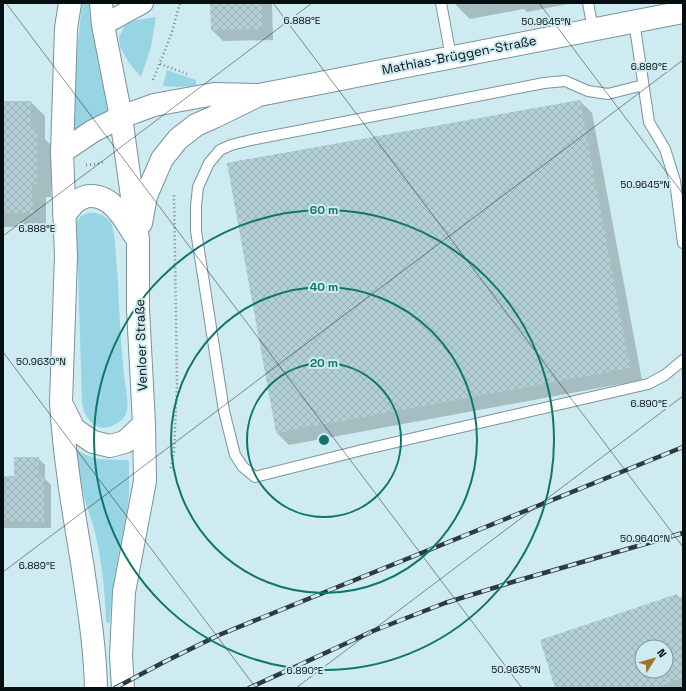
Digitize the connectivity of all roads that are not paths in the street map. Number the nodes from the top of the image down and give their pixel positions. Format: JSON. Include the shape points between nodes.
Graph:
{"nodes":[{"id":1,"x":70,"y":3,"type":"edge"},
{"id":2,"x":101,"y":3,"type":"edge"},
{"id":3,"x":143,"y":3,"type":"edge"},
{"id":4,"x":441,"y":3,"type":"edge"},
{"id":5,"x":588,"y":3,"type":"edge"},
{"id":6,"x":683,"y":12,"type":"edge"},
{"id":7,"x":634,"y":21,"type":"junction"},
{"id":8,"x":103,"y":25,"type":"junction"},
{"id":9,"x":593,"y":29,"type":"junction"},
{"id":10,"x":451,"y":57,"type":"junction"},
{"id":11,"x":643,"y":85,"type":"junction"},
{"id":12,"x":259,"y":95,"type":"junction"},
{"id":13,"x":121,"y":117,"type":"junction"},
{"id":14,"x":63,"y":160,"type":"junction"},
{"id":15,"x":64,"y":215,"type":"junction"},
{"id":16,"x":138,"y":240,"type":"junction"},
{"id":17,"x":683,"y":243,"type":"edge"},
{"id":18,"x":683,"y":360,"type":"edge"},
{"id":19,"x":61,"y":402,"type":"junction"},
{"id":20,"x":144,"y":424,"type":"junction"},
{"id":21,"x":96,"y":688,"type":"edge"},
{"id":22,"x":123,"y":688,"type":"edge"}],
"edges":[{"from":1,"to":14,"type":"main road","via":[[66,28]]},
{"from":2,"to":8,"type":"main road","name":"Venloer Straße"},
{"from":3,"to":8,"type":"street"},
{"from":4,"to":10,"type":"lane"},
{"from":5,"to":9,"type":"lane"},
{"from":6,"to":7,"type":"main road","name":"Mathias-Brüggen-Straße"},
{"from":7,"to":9,"type":"main road","name":"Mathias-Brüggen-Straße"},
{"from":7,"to":11,"type":"lane"},
{"from":8,"to":13,"type":"main road","name":"Venloer Straße"},
{"from":9,"to":10,"type":"main road","name":"Mathias-Brüggen-Straße"},
{"from":10,"to":12,"type":"main road","name":"Mathias-Brüggen-Straße"},
{"from":11,"to":17,"type":"lane","via":[[649,122],[665,149],[675,181]]},
{"from":11,"to":18,"type":"lane","via":[[608,94],[565,82],[544,83],[231,145],[220,150],[209,163],[198,187],[196,231],[224,411],[235,456],[255,477],[648,384],[665,375]]},
{"from":12,"to":13,"type":"main road","name":"Mathias-Brüggen-Straße","via":[[214,94],[154,104]]},
{"from":12,"to":16,"type":"main road","name":"Mathias-Brüggen-Straße","via":[[196,124],[162,159],[146,196]]},
{"from":13,"to":14,"type":"main road","name":"Mathias-Brüggen-Straße","via":[[93,131]]},
{"from":13,"to":16,"type":"main road","name":"Venloer Straße"},
{"from":14,"to":15,"type":"main road"},
{"from":15,"to":16,"type":"main road","via":[[75,202],[86,196],[96,196],[109,201],[122,215]]},
{"from":15,"to":19,"type":"main road","via":[[66,256]]},
{"from":16,"to":20,"type":"main road","name":"Venloer Straße","via":[[138,309]]},
{"from":19,"to":20,"type":"main road","via":[[74,429],[93,442],[110,446],[125,442]]},
{"from":19,"to":21,"type":"main road","via":[[69,481],[93,632]]},
{"from":20,"to":22,"type":"main road","name":"Venloer Straße","via":[[145,481],[124,592],[121,656]]}]}
